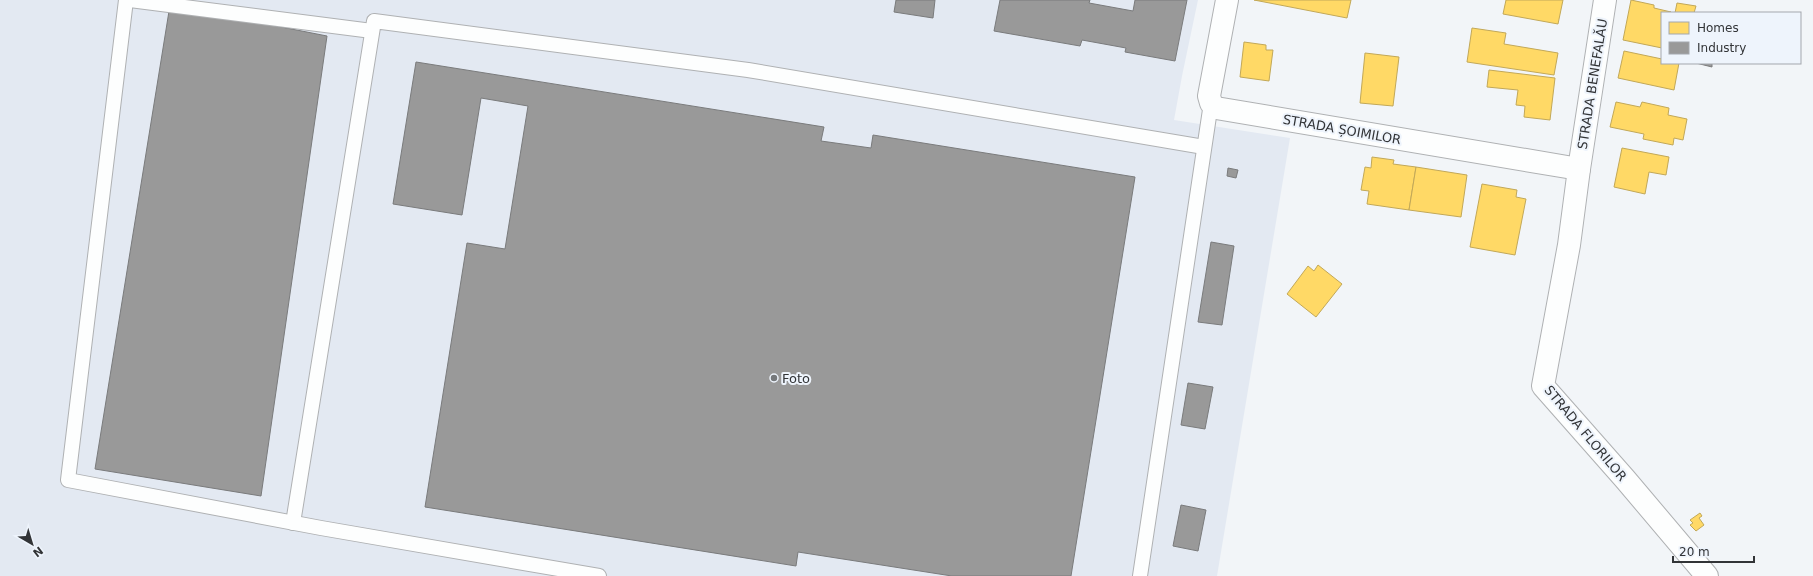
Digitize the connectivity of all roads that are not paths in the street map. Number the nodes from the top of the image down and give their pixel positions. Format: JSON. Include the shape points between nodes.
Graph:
{"nodes":[{"id":1,"x":126,"y":0,"type":"edge"},
{"id":2,"x":130,"y":0,"type":"edge"},
{"id":3,"x":1227,"y":0,"type":"edge"},
{"id":4,"x":1605,"y":0,"type":"edge"},
{"id":5,"x":372,"y":31,"type":"junction"},
{"id":6,"x":1211,"y":103,"type":"junction"},
{"id":7,"x":1204,"y":147,"type":"junction"},
{"id":8,"x":1579,"y":168,"type":"junction"},
{"id":9,"x":293,"y":523,"type":"junction"},
{"id":10,"x":599,"y":576,"type":"edge"},
{"id":11,"x":1140,"y":576,"type":"edge"},
{"id":12,"x":1707,"y":576,"type":"edge"}],
"edges":[{"from":1,"to":9,"type":"lane","via":[[68,480]]},
{"from":2,"to":5,"type":"lane"},
{"from":3,"to":6,"type":"street","via":[[1209,96]]},
{"from":4,"to":8,"type":"street","name":"STRADA BENEFALĂU"},
{"from":5,"to":7,"type":"lane","via":[[374,21],[741,69]]},
{"from":5,"to":9,"type":"lane"},
{"from":6,"to":7,"type":"lane"},
{"from":6,"to":8,"type":"street","name":"STRADA ȘOIMILOR","via":[[1216,108]]},
{"from":7,"to":11,"type":"lane"},
{"from":8,"to":12,"type":"street","name":"STRADA FLORILOR","via":[[1569,245],[1543,386]]},
{"from":9,"to":10,"type":"lane"}]}
